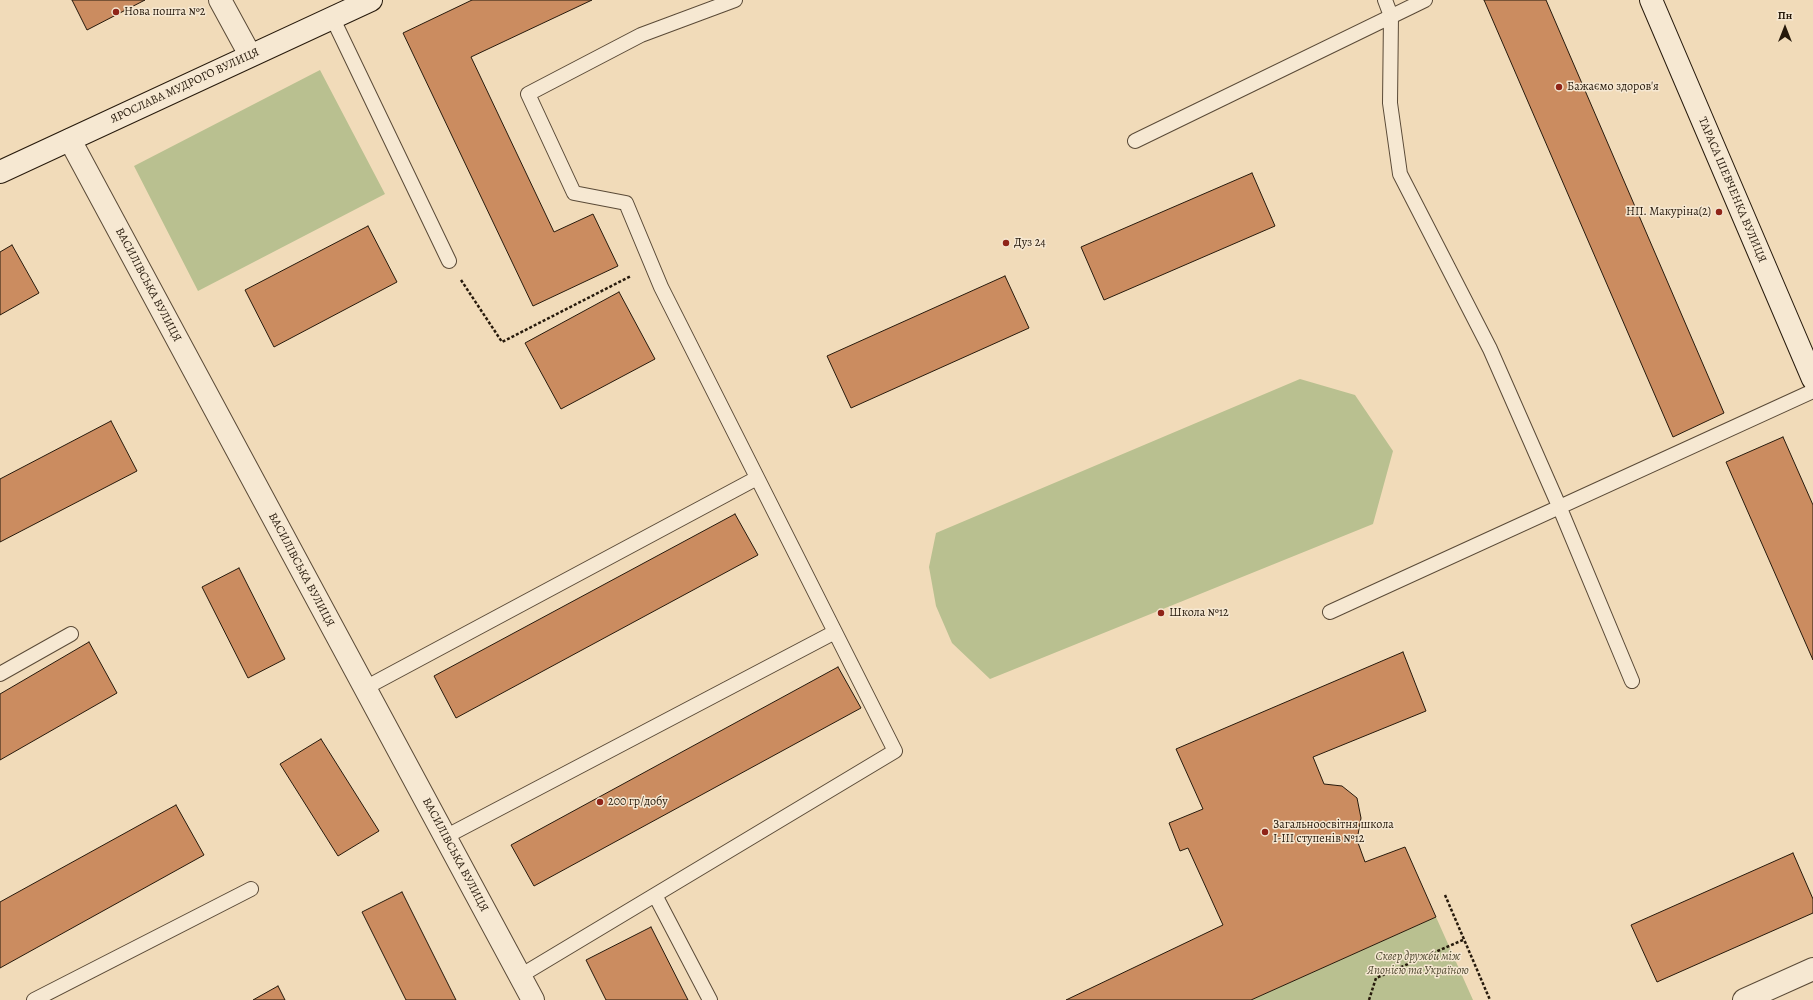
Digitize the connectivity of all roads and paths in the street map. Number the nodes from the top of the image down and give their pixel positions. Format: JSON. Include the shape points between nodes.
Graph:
{"nodes":[{"id":1,"x":220,"y":0,"type":"edge"},
{"id":2,"x":371,"y":0,"type":"edge"},
{"id":3,"x":736,"y":0,"type":"edge"},
{"id":4,"x":1385,"y":0,"type":"edge"},
{"id":5,"x":1425,"y":0,"type":"edge"},
{"id":6,"x":1651,"y":0,"type":"edge"},
{"id":7,"x":1391,"y":16,"type":"junction"},
{"id":8,"x":332,"y":17,"type":"junction"},
{"id":9,"x":250,"y":55,"type":"junction"},
{"id":10,"x":70,"y":140,"type":"junction"},
{"id":11,"x":1135,"y":141,"type":"dead end"},
{"id":12,"x":0,"y":172,"type":"edge"},
{"id":13,"x":449,"y":261,"type":"joint"},
{"id":14,"x":651,"y":266,"type":"junction"},
{"id":15,"x":1813,"y":379,"type":"edge"},
{"id":16,"x":1813,"y":391,"type":"edge"},
{"id":17,"x":757,"y":478,"type":"junction"},
{"id":18,"x":1559,"y":506,"type":"junction"},
{"id":19,"x":1330,"y":612,"type":"dead end"},
{"id":20,"x":835,"y":632,"type":"junction"},
{"id":21,"x":71,"y":634,"type":"dead end"},
{"id":22,"x":0,"y":674,"type":"edge"},
{"id":23,"x":1632,"y":681,"type":"dead end"},
{"id":24,"x":365,"y":688,"type":"junction"},
{"id":25,"x":445,"y":837,"type":"junction"},
{"id":26,"x":250,"y":889,"type":"dead end"},
{"id":27,"x":655,"y":895,"type":"junction"},
{"id":28,"x":1445,"y":895,"type":"dead end"},
{"id":29,"x":1464,"y":940,"type":"junction"},
{"id":30,"x":1813,"y":969,"type":"edge"},
{"id":31,"x":520,"y":976,"type":"junction"},
{"id":32,"x":34,"y":1000,"type":"edge"},
{"id":33,"x":533,"y":1000,"type":"edge"},
{"id":34,"x":710,"y":1000,"type":"edge"},
{"id":35,"x":1369,"y":1000,"type":"edge"},
{"id":36,"x":1490,"y":1000,"type":"edge"},
{"id":37,"x":1744,"y":1000,"type":"edge"}],
"edges":[{"from":1,"to":9,"type":"street"},
{"from":2,"to":8,"type":"street","name":"ЯРОСЛАВА МУДРОГО ВУЛИЦЯ"},
{"from":3,"to":14,"type":"lane","via":[[641,35],[528,94],[574,193],[626,202]]},
{"from":4,"to":7,"type":"lane"},
{"from":5,"to":7,"type":"lane"},
{"from":6,"to":15,"type":"street","name":"ТАРАСА ШЕВЧЕНКА ВУЛИЦЯ"},
{"from":7,"to":11,"type":"lane"},
{"from":7,"to":18,"type":"lane","via":[[1390,103],[1400,174],[1490,349]]},
{"from":8,"to":9,"type":"street","name":"ЯРОСЛАВА МУДРОГО ВУЛИЦЯ"},
{"from":8,"to":13,"type":"lane"},
{"from":9,"to":10,"type":"street","name":"ЯРОСЛАВА МУДРОГО ВУЛИЦЯ"},
{"from":10,"to":12,"type":"street","name":"ЯРОСЛАВА МУДРОГО ВУЛИЦЯ"},
{"from":10,"to":24,"type":"street","name":"ВАСИЛІВСЬКА ВУЛИЦЯ"},
{"from":13,"to":14,"type":"path","via":[[502,342]]},
{"from":14,"to":17,"type":"lane"},
{"from":16,"to":18,"type":"lane"},
{"from":17,"to":20,"type":"lane"},
{"from":17,"to":24,"type":"lane"},
{"from":18,"to":19,"type":"lane"},
{"from":18,"to":23,"type":"lane"},
{"from":20,"to":25,"type":"lane"},
{"from":20,"to":27,"type":"lane","via":[[895,751]]},
{"from":21,"to":22,"type":"lane"},
{"from":24,"to":25,"type":"street","name":"ВАСИЛІВСЬКА ВУЛИЦЯ"},
{"from":25,"to":31,"type":"street","name":"ВАСИЛІВСЬКА ВУЛИЦЯ"},
{"from":26,"to":32,"type":"lane"},
{"from":27,"to":31,"type":"lane"},
{"from":27,"to":34,"type":"lane"},
{"from":28,"to":29,"type":"path"},
{"from":29,"to":35,"type":"path","via":[[1376,978]]},
{"from":29,"to":36,"type":"path"},
{"from":30,"to":37,"type":"street"},
{"from":31,"to":33,"type":"street","name":"ВАСИЛІВСЬКА ВУЛИЦЯ"}]}
